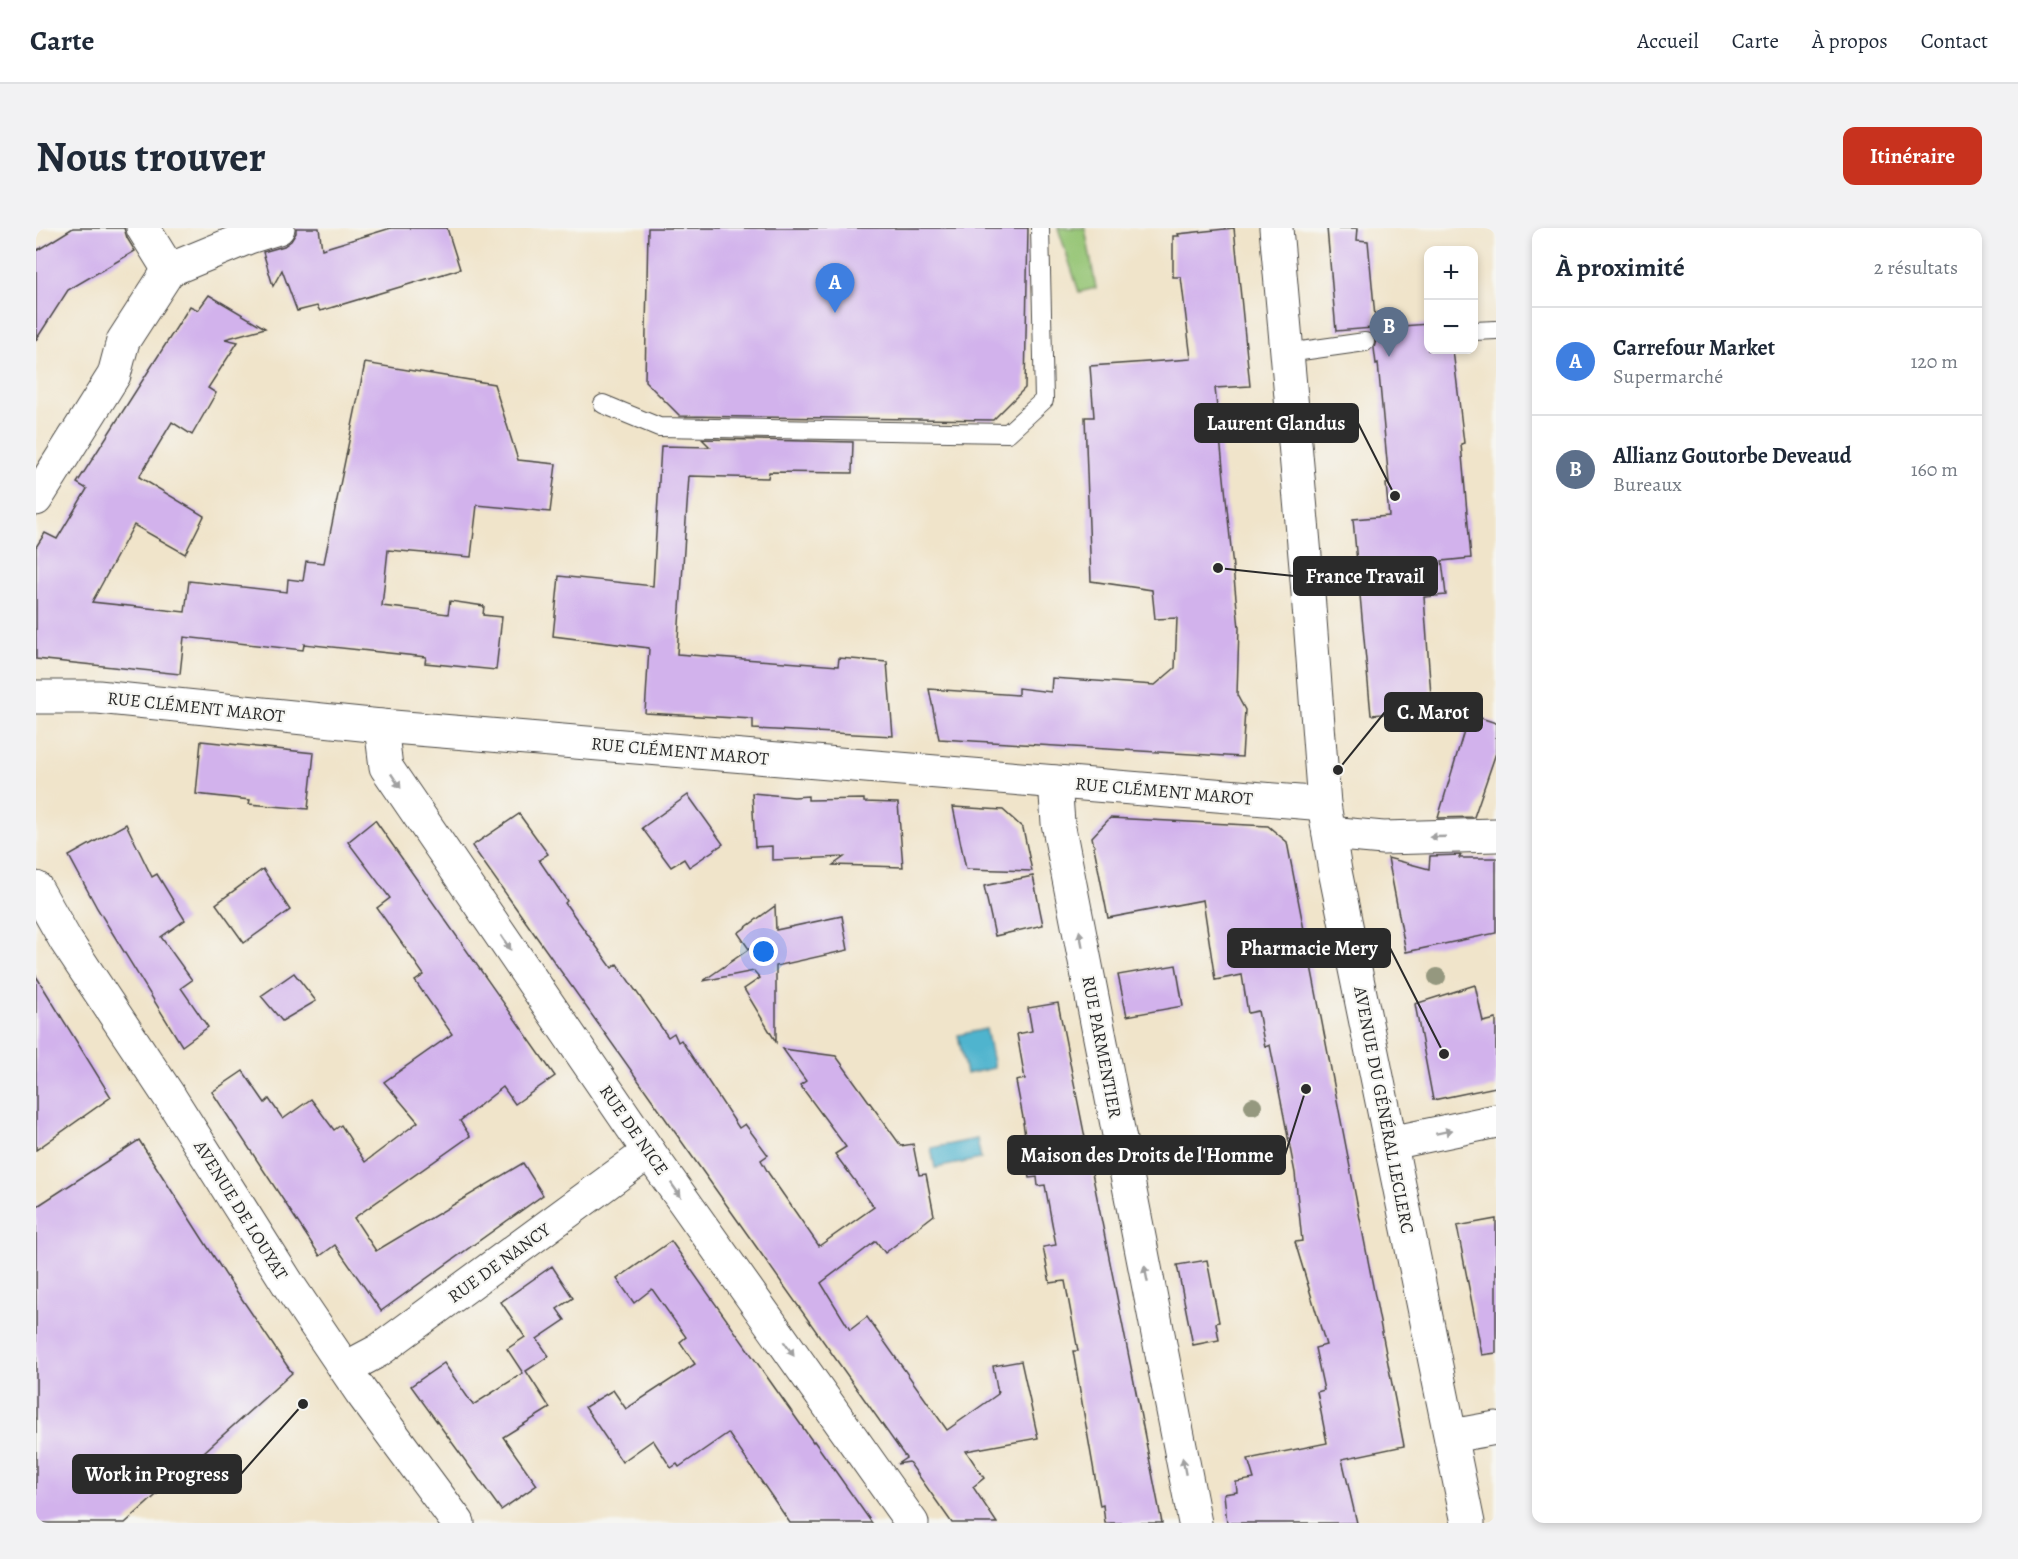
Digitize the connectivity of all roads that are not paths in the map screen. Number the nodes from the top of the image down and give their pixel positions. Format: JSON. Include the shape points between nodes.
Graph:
{"nodes":[{"id":1,"x":143,"y":228,"type":"edge"},
{"id":2,"x":278,"y":228,"type":"edge"},
{"id":3,"x":1040,"y":228,"type":"edge"},
{"id":4,"x":1276,"y":228,"type":"edge"},
{"id":5,"x":169,"y":270,"type":"junction"},
{"id":6,"x":1496,"y":330,"type":"edge"},
{"id":7,"x":1478,"y":331,"type":"edge"},
{"id":8,"x":1365,"y":342,"type":"dead end"},
{"id":9,"x":1287,"y":353,"type":"junction"},
{"id":10,"x":603,"y":404,"type":"dead end"},
{"id":11,"x":36,"y":499,"type":"edge"},
{"id":12,"x":36,"y":697,"type":"edge"},
{"id":13,"x":381,"y":726,"type":"junction"},
{"id":14,"x":1055,"y":782,"type":"junction"},
{"id":15,"x":1327,"y":818,"type":"junction"},
{"id":16,"x":1496,"y":835,"type":"edge"},
{"id":17,"x":36,"y":888,"type":"edge"},
{"id":18,"x":1496,"y":1120,"type":"edge"},
{"id":19,"x":1391,"y":1143,"type":"junction"},
{"id":20,"x":649,"y":1152,"type":"junction"},
{"id":21,"x":346,"y":1368,"type":"junction"},
{"id":22,"x":1496,"y":1428,"type":"edge"},
{"id":23,"x":1450,"y":1436,"type":"junction"},
{"id":24,"x":458,"y":1523,"type":"edge"},
{"id":25,"x":912,"y":1523,"type":"edge"},
{"id":26,"x":1195,"y":1523,"type":"edge"},
{"id":27,"x":1468,"y":1523,"type":"edge"}],
"edges":[{"from":1,"to":5,"type":"street"},
{"from":2,"to":5,"type":"street"},
{"from":3,"to":10,"type":"lane","via":[[1044,400],[1008,434],[659,427]]},
{"from":4,"to":9,"type":"street","name":"AVENUE DU GÉNÉRAL LECLERC"},
{"from":5,"to":11,"type":"street","via":[[123,340],[114,375]]},
{"from":6,"to":7,"type":"lane"},
{"from":8,"to":9,"type":"lane"},
{"from":9,"to":15,"type":"street","name":"AVENUE DU GÉNÉRAL LECLERC"},
{"from":12,"to":13,"type":"street","name":"RUE CLÉMENT MAROT","via":[[98,697]]},
{"from":13,"to":14,"type":"street","name":"RUE CLÉMENT MAROT"},
{"from":13,"to":20,"type":"street","name":"RUE DE NICE","one_way":true,"via":[[386,767]]},
{"from":14,"to":15,"type":"street","name":"RUE CLÉMENT MAROT"},
{"from":26,"to":14,"type":"street","name":"RUE PARMENTIER","one_way":true,"via":[[1058,823]]},
{"from":16,"to":15,"type":"street","name":"RUE CLÉMENT MAROT","one_way":true,"via":[[1383,838]]},
{"from":15,"to":19,"type":"street","name":"AVENUE DU GÉNÉRAL LECLERC"},
{"from":17,"to":21,"type":"street","name":"AVENUE DE LOUYAT","via":[[66,941]]},
{"from":19,"to":18,"type":"street","one_way":true},
{"from":19,"to":23,"type":"street","name":"AVENUE DU GÉNÉRAL LECLERC"},
{"from":20,"to":21,"type":"street","name":"RUE DE NANCY","via":[[378,1351]]},
{"from":20,"to":25,"type":"street","name":"RUE DE NICE","one_way":true},
{"from":21,"to":24,"type":"street","name":"AVENUE DE LOUYAT"},
{"from":22,"to":23,"type":"street"},
{"from":23,"to":27,"type":"street","name":"AVENUE DU GÉNÉRAL LECLERC"}]}
